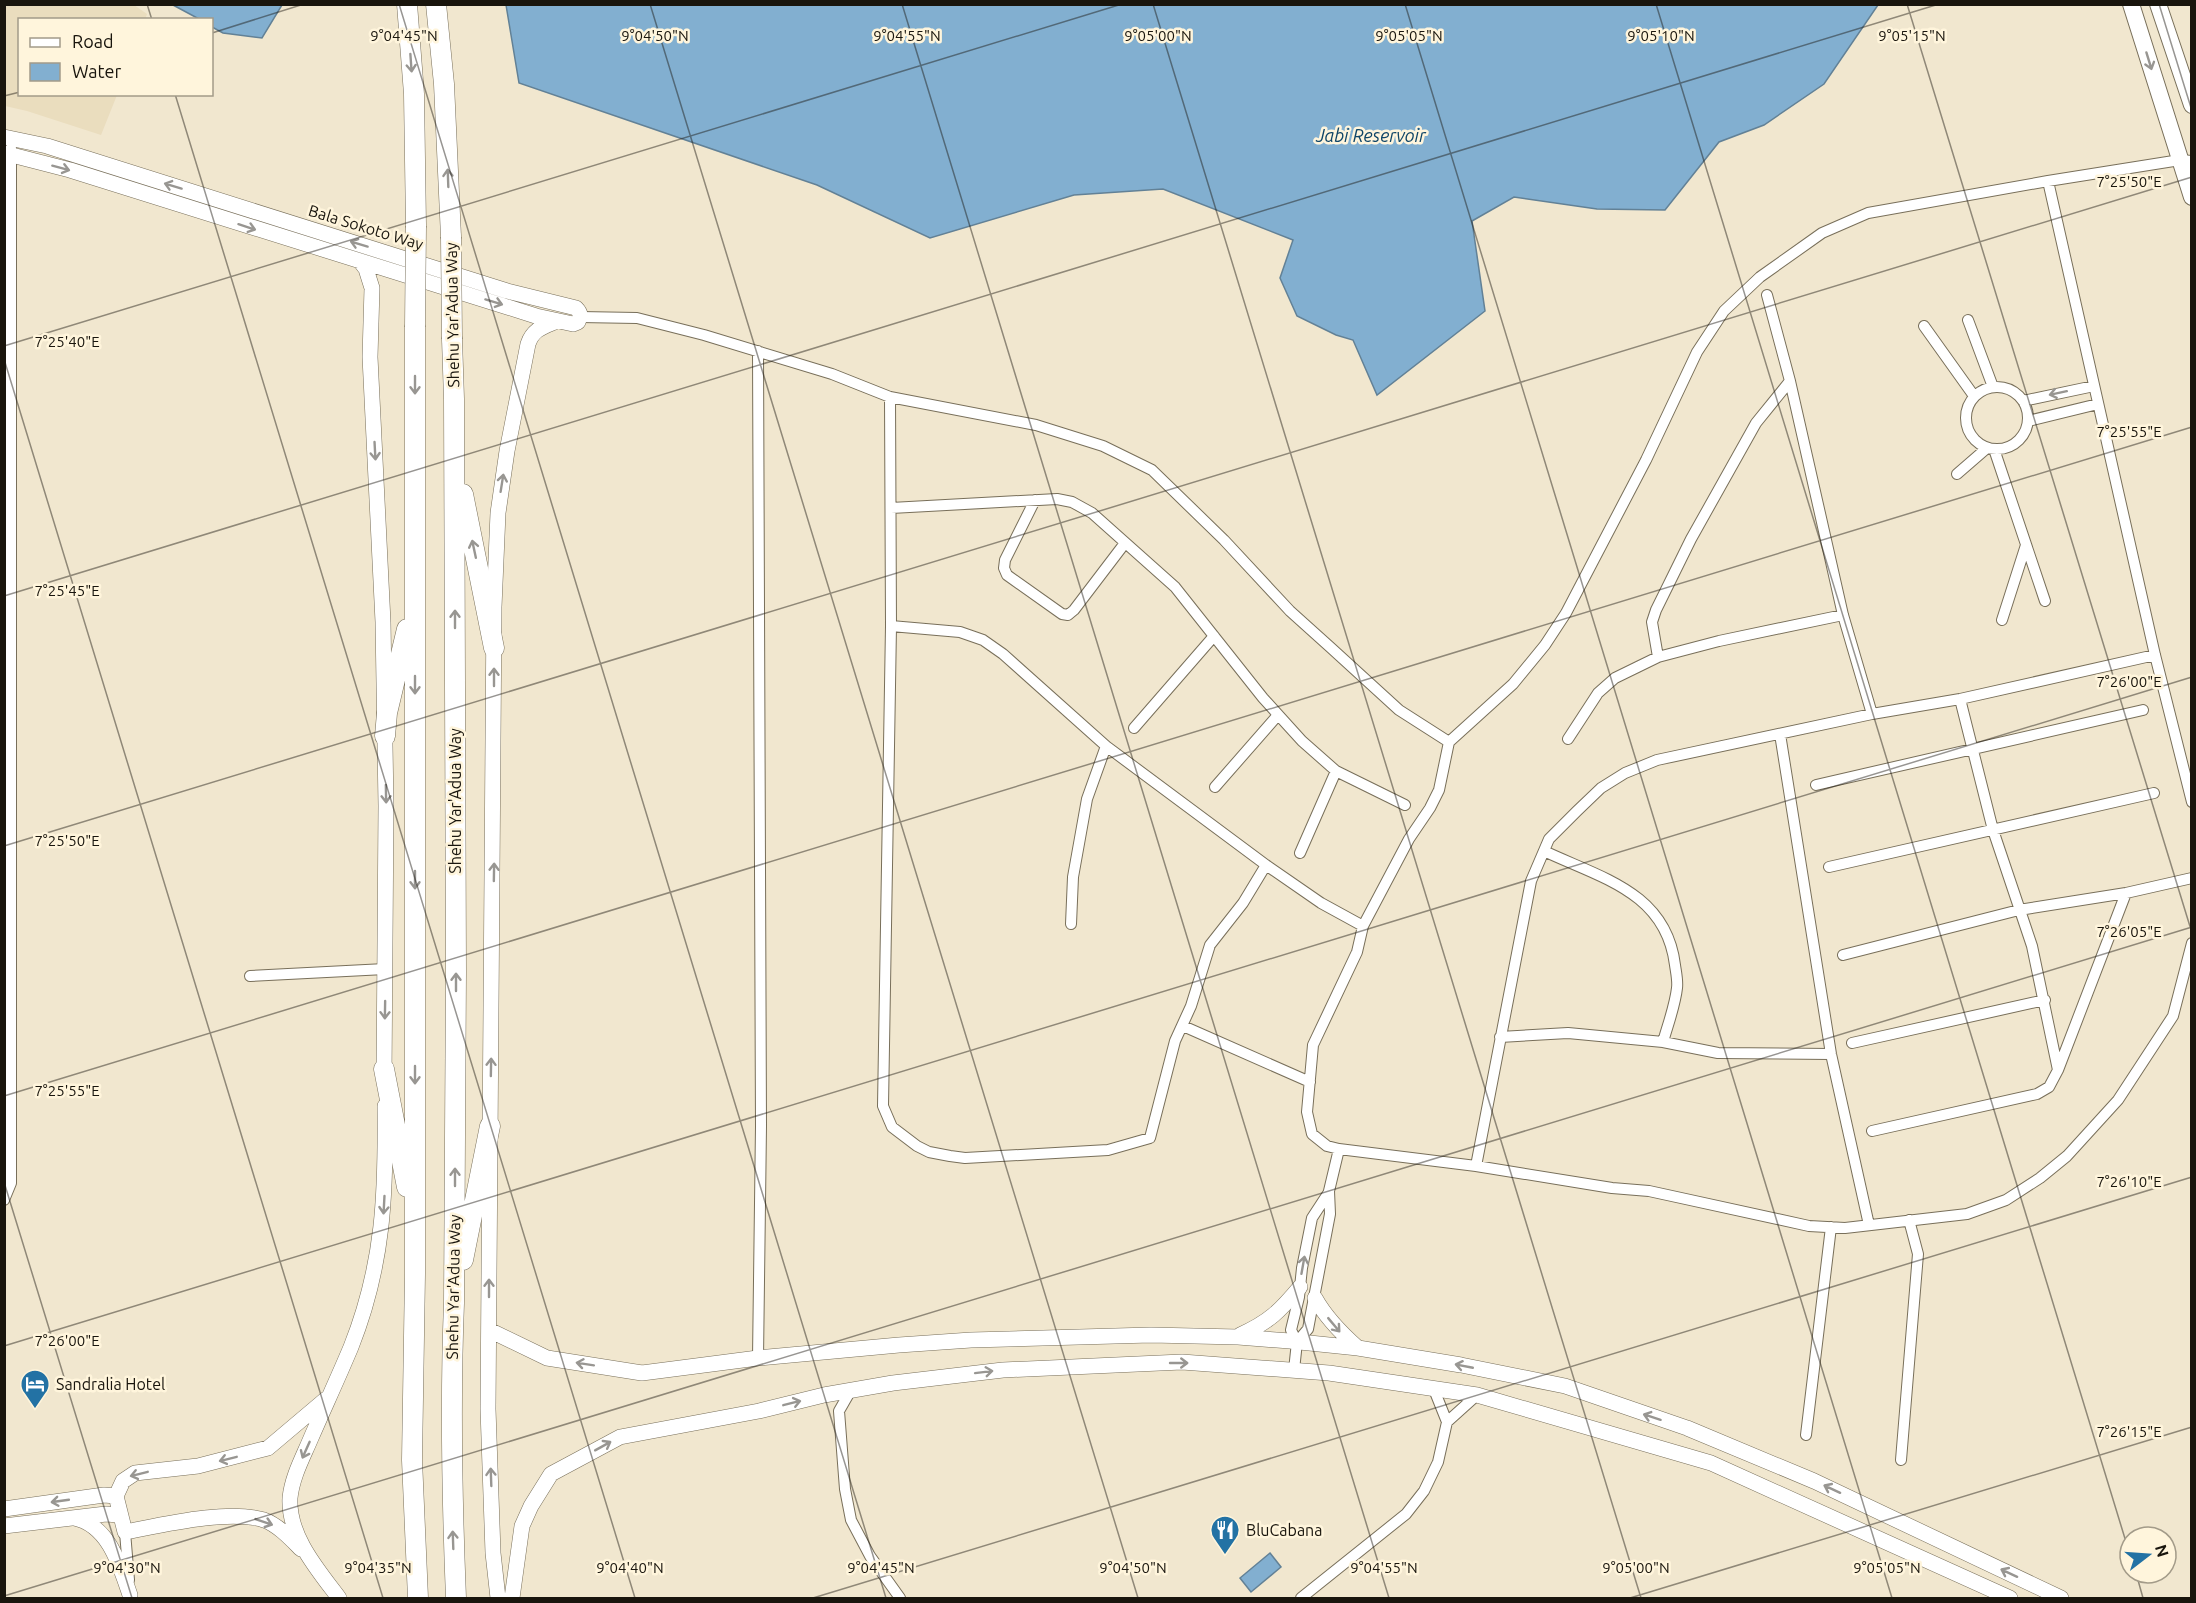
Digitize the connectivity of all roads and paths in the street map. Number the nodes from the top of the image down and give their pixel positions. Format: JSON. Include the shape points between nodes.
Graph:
{"nodes":[{"id":1,"x":407,"y":4,"type":"edge"},
{"id":2,"x":436,"y":4,"type":"edge"},
{"id":3,"x":2158,"y":4,"type":"edge"},
{"id":4,"x":2132,"y":5,"type":"edge"},
{"id":5,"x":2192,"y":105,"type":"edge"},
{"id":6,"x":8,"y":137,"type":"edge"},
{"id":7,"x":7,"y":154,"type":"edge"},
{"id":8,"x":2186,"y":160,"type":"edge"},
{"id":9,"x":2048,"y":181,"type":"junction"},
{"id":10,"x":2192,"y":197,"type":"edge"},
{"id":11,"x":406,"y":259,"type":"junction"},
{"id":12,"x":360,"y":261,"type":"junction"},
{"id":13,"x":380,"y":268,"type":"junction"},
{"id":14,"x":372,"y":288,"type":"junction"},
{"id":15,"x":507,"y":291,"type":"junction"},
{"id":16,"x":1767,"y":295,"type":"dead end"},
{"id":17,"x":528,"y":313,"type":"junction"},
{"id":18,"x":580,"y":317,"type":"junction"},
{"id":19,"x":1968,"y":320,"type":"dead end"},
{"id":20,"x":557,"y":321,"type":"junction"},
{"id":21,"x":1924,"y":326,"type":"dead end"},
{"id":22,"x":528,"y":344,"type":"junction"},
{"id":23,"x":758,"y":351,"type":"junction"},
{"id":24,"x":1790,"y":381,"type":"junction"},
{"id":25,"x":2094,"y":386,"type":"junction"},
{"id":26,"x":1993,"y":387,"type":"junction"},
{"id":27,"x":8,"y":392,"type":"edge"},
{"id":28,"x":1974,"y":396,"type":"junction"},
{"id":29,"x":890,"y":397,"type":"junction"},
{"id":30,"x":454,"y":399,"type":"junction"},
{"id":31,"x":2023,"y":401,"type":"junction"},
{"id":32,"x":2098,"y":404,"type":"junction"},
{"id":33,"x":2028,"y":421,"type":"junction"},
{"id":34,"x":1991,"y":449,"type":"junction"},
{"id":35,"x":1957,"y":474,"type":"dead end"},
{"id":36,"x":1035,"y":500,"type":"junction"},
{"id":37,"x":891,"y":508,"type":"junction"},
{"id":38,"x":415,"y":521,"type":"junction"},
{"id":39,"x":1125,"y":543,"type":"junction"},
{"id":40,"x":2026,"y":544,"type":"junction"},
{"id":41,"x":2045,"y":601,"type":"dead end"},
{"id":42,"x":1843,"y":615,"type":"junction"},
{"id":43,"x":2002,"y":620,"type":"dead end"},
{"id":44,"x":891,"y":626,"type":"junction"},
{"id":45,"x":1215,"y":636,"type":"junction"},
{"id":46,"x":494,"y":648,"type":"junction"},
{"id":47,"x":2156,"y":655,"type":"junction"},
{"id":48,"x":1658,"y":657,"type":"junction"},
{"id":49,"x":1960,"y":699,"type":"junction"},
{"id":50,"x":2143,"y":710,"type":"dead end"},
{"id":51,"x":1872,"y":714,"type":"junction"},
{"id":52,"x":1278,"y":715,"type":"junction"},
{"id":53,"x":1134,"y":728,"type":"dead end"},
{"id":54,"x":1780,"y":734,"type":"junction"},
{"id":55,"x":385,"y":736,"type":"junction"},
{"id":56,"x":1568,"y":739,"type":"dead end"},
{"id":57,"x":1449,"y":742,"type":"junction"},
{"id":58,"x":1106,"y":746,"type":"junction"},
{"id":59,"x":1971,"y":749,"type":"junction"},
{"id":60,"x":1336,"y":771,"type":"junction"},
{"id":61,"x":1816,"y":785,"type":"dead end"},
{"id":62,"x":1215,"y":787,"type":"dead end"},
{"id":63,"x":2154,"y":793,"type":"dead end"},
{"id":64,"x":2192,"y":802,"type":"edge"},
{"id":65,"x":1405,"y":805,"type":"dead end"},
{"id":66,"x":1993,"y":830,"type":"junction"},
{"id":67,"x":1544,"y":851,"type":"junction"},
{"id":68,"x":1300,"y":853,"type":"dead end"},
{"id":69,"x":1266,"y":865,"type":"junction"},
{"id":70,"x":1829,"y":867,"type":"dead end"},
{"id":71,"x":2192,"y":878,"type":"edge"},
{"id":72,"x":2126,"y":893,"type":"junction"},
{"id":73,"x":2019,"y":910,"type":"junction"},
{"id":74,"x":1071,"y":924,"type":"dead end"},
{"id":75,"x":1363,"y":926,"type":"junction"},
{"id":76,"x":2192,"y":943,"type":"edge"},
{"id":77,"x":1843,"y":955,"type":"dead end"},
{"id":78,"x":385,"y":969,"type":"junction"},
{"id":79,"x":250,"y":976,"type":"dead end"},
{"id":80,"x":2044,"y":1000,"type":"junction"},
{"id":81,"x":1183,"y":1026,"type":"junction"},
{"id":82,"x":1500,"y":1037,"type":"junction"},
{"id":83,"x":1663,"y":1042,"type":"junction"},
{"id":84,"x":1852,"y":1043,"type":"dead end"},
{"id":85,"x":1831,"y":1054,"type":"junction"},
{"id":86,"x":384,"y":1069,"type":"junction"},
{"id":87,"x":2058,"y":1070,"type":"junction"},
{"id":88,"x":1310,"y":1082,"type":"junction"},
{"id":89,"x":490,"y":1126,"type":"junction"},
{"id":90,"x":1872,"y":1131,"type":"dead end"},
{"id":91,"x":1339,"y":1149,"type":"junction"},
{"id":92,"x":1476,"y":1166,"type":"junction"},
{"id":93,"x":1329,"y":1191,"type":"junction"},
{"id":94,"x":4,"y":1200,"type":"edge"},
{"id":95,"x":1909,"y":1220,"type":"junction"},
{"id":96,"x":1869,"y":1225,"type":"junction"},
{"id":97,"x":1831,"y":1227,"type":"junction"},
{"id":98,"x":416,"y":1274,"type":"junction"},
{"id":99,"x":1300,"y":1287,"type":"junction"},
{"id":100,"x":1315,"y":1298,"type":"junction"},
{"id":101,"x":454,"y":1304,"type":"junction"},
{"id":102,"x":489,"y":1330,"type":"junction"},
{"id":103,"x":1238,"y":1336,"type":"junction"},
{"id":104,"x":1298,"y":1342,"type":"junction"},
{"id":105,"x":1359,"y":1348,"type":"junction"},
{"id":106,"x":758,"y":1358,"type":"junction"},
{"id":107,"x":1294,"y":1370,"type":"junction"},
{"id":108,"x":1433,"y":1387,"type":"junction"},
{"id":109,"x":851,"y":1390,"type":"junction"},
{"id":110,"x":824,"y":1395,"type":"junction"},
{"id":111,"x":1478,"y":1395,"type":"junction"},
{"id":112,"x":329,"y":1396,"type":"junction"},
{"id":113,"x":839,"y":1411,"type":"junction"},
{"id":114,"x":1447,"y":1422,"type":"junction"},
{"id":115,"x":1806,"y":1435,"type":"dead end"},
{"id":116,"x":1901,"y":1460,"type":"dead end"},
{"id":117,"x":110,"y":1495,"type":"junction"},
{"id":118,"x":4,"y":1509,"type":"edge"},
{"id":119,"x":112,"y":1515,"type":"junction"},
{"id":120,"x":74,"y":1518,"type":"junction"},
{"id":121,"x":4,"y":1526,"type":"edge"},
{"id":122,"x":125,"y":1532,"type":"junction"},
{"id":123,"x":494,"y":1561,"type":"junction"},
{"id":124,"x":516,"y":1562,"type":"junction"},
{"id":125,"x":316,"y":1566,"type":"junction"},
{"id":126,"x":130,"y":1597,"type":"edge"},
{"id":127,"x":339,"y":1599,"type":"edge"},
{"id":128,"x":418,"y":1599,"type":"edge"},
{"id":129,"x":456,"y":1599,"type":"edge"},
{"id":130,"x":498,"y":1599,"type":"edge"},
{"id":131,"x":512,"y":1599,"type":"edge"},
{"id":132,"x":900,"y":1599,"type":"edge"},
{"id":133,"x":1301,"y":1599,"type":"edge"},
{"id":134,"x":2010,"y":1599,"type":"edge"},
{"id":135,"x":2061,"y":1599,"type":"edge"}],
"edges":[{"from":1,"to":38,"type":"highway","one_way":true,"bridge":true,"via":[[414,94]]},
{"from":30,"to":2,"type":"highway","name":"Shehu Yar'Adua Way","one_way":true,"bridge":true,"via":[[451,237]]},
{"from":3,"to":5,"type":"main road"},
{"from":4,"to":8,"type":"main road","one_way":true},
{"from":6,"to":7,"type":"street"},
{"from":11,"to":6,"type":"street","name":"Bala Sokoto Way","one_way":true},
{"from":7,"to":12,"type":"street","name":"Bala Sokoto Way","one_way":true},
{"from":7,"to":27,"type":"street"},
{"from":8,"to":9,"type":"street"},
{"from":8,"to":10,"type":"main road"},
{"from":9,"to":25,"type":"street"},
{"from":9,"to":57,"type":"street","via":[[1868,213],[1822,233],[1760,277],[1724,311],[1697,352],[1641,470],[1566,613],[1545,645],[1513,684]]},
{"from":11,"to":13,"type":"street","via":[[392,260]]},
{"from":11,"to":15,"type":"street","name":"Bala Sokoto Way"},
{"from":12,"to":13,"type":"street","name":"Bala Sokoto Way"},
{"from":12,"to":14,"type":"street"},
{"from":13,"to":14,"type":"street"},
{"from":13,"to":17,"type":"street","name":"Bala Sokoto Way","one_way":true},
{"from":14,"to":55,"type":"street","one_way":true,"via":[[370,357]]},
{"from":15,"to":17,"type":"street","via":[[523,301]]},
{"from":15,"to":18,"type":"street","name":"Bala Sokoto Way","via":[[576,308]]},
{"from":16,"to":24,"type":"street"},
{"from":17,"to":20,"type":"street","name":"Bala Sokoto Way"},
{"from":17,"to":22,"type":"street"},
{"from":18,"to":20,"type":"street","name":"Bala Sokoto Way","via":[[573,324]]},
{"from":18,"to":23,"type":"street","via":[[637,318]]},
{"from":19,"to":26,"type":"street"},
{"from":20,"to":22,"type":"street","via":[[535,331]]},
{"from":21,"to":28,"type":"street"},
{"from":46,"to":22,"type":"street","one_way":true,"via":[[498,513]]},
{"from":23,"to":29,"type":"street"},
{"from":23,"to":106,"type":"street"},
{"from":24,"to":42,"type":"street"},
{"from":24,"to":48,"type":"street","via":[[1756,423],[1656,610],[1652,622]]},
{"from":25,"to":31,"type":"street","one_way":true},
{"from":25,"to":32,"type":"street"},
{"from":26,"to":28,"type":"street"},
{"from":26,"to":31,"type":"street","via":[[2013,391]]},
{"from":27,"to":94,"type":"street","via":[[11,1183]]},
{"from":28,"to":34,"type":"street","via":[[1967,408],[1966,422],[1971,435]]},
{"from":29,"to":37,"type":"street"},
{"from":29,"to":57,"type":"street","via":[[1036,425],[1103,446],[1152,470],[1290,611],[1399,710]]},
{"from":46,"to":30,"type":"highway","one_way":true,"via":[[461,481]]},
{"from":101,"to":30,"type":"highway","name":"Shehu Yar'Adua Way","one_way":true},
{"from":31,"to":33,"type":"street"},
{"from":32,"to":33,"type":"street"},
{"from":32,"to":47,"type":"street"},
{"from":33,"to":34,"type":"street","via":[[2020,440],[2008,447]]},
{"from":34,"to":35,"type":"street"},
{"from":34,"to":40,"type":"street"},
{"from":36,"to":37,"type":"street"},
{"from":36,"to":39,"type":"street","via":[[1072,502],[1092,513]]},
{"from":36,"to":39,"type":"street","via":[[1004,568],[1007,575],[1062,614],[1074,610]]},
{"from":37,"to":44,"type":"street"},
{"from":38,"to":55,"type":"highway","via":[[407,628]]},
{"from":38,"to":98,"type":"highway","one_way":true},
{"from":39,"to":45,"type":"street","via":[[1175,587]]},
{"from":40,"to":41,"type":"street"},
{"from":40,"to":43,"type":"street"},
{"from":42,"to":48,"type":"street"},
{"from":42,"to":51,"type":"street"},
{"from":44,"to":58,"type":"street","via":[[960,632],[983,640]]},
{"from":44,"to":81,"type":"street","via":[[883,1106],[892,1127],[929,1152],[965,1158],[1108,1150],[1150,1138],[1174,1041]]},
{"from":45,"to":52,"type":"street"},
{"from":45,"to":53,"type":"street"},
{"from":89,"to":46,"type":"street","one_way":true},
{"from":47,"to":49,"type":"street"},
{"from":47,"to":64,"type":"street"},
{"from":48,"to":56,"type":"street","via":[[1615,678],[1598,693]]},
{"from":49,"to":51,"type":"street"},
{"from":49,"to":59,"type":"street"},
{"from":50,"to":59,"type":"street"},
{"from":51,"to":54,"type":"street"},
{"from":52,"to":60,"type":"street"},
{"from":52,"to":62,"type":"street"},
{"from":54,"to":67,"type":"street","via":[[1657,760],[1625,773],[1577,811],[1549,839]]},
{"from":54,"to":85,"type":"street"},
{"from":55,"to":78,"type":"street","one_way":true},
{"from":57,"to":75,"type":"street","via":[[1439,790]]},
{"from":58,"to":69,"type":"street"},
{"from":58,"to":74,"type":"street","via":[[1087,799],[1073,877]]},
{"from":59,"to":61,"type":"street"},
{"from":59,"to":66,"type":"street"},
{"from":60,"to":65,"type":"street"},
{"from":60,"to":68,"type":"street"},
{"from":63,"to":66,"type":"street"},
{"from":66,"to":70,"type":"street"},
{"from":66,"to":73,"type":"street"},
{"from":67,"to":82,"type":"street","via":[[1532,881]]},
{"from":67,"to":83,"type":"street","via":[[1629,891],[1649,906],[1664,928],[1673,949],[1678,987]]},
{"from":69,"to":75,"type":"street"},
{"from":69,"to":81,"type":"street","via":[[1210,945]]},
{"from":71,"to":72,"type":"street"},
{"from":72,"to":73,"type":"street"},
{"from":72,"to":87,"type":"street"},
{"from":73,"to":77,"type":"street"},
{"from":73,"to":80,"type":"street"},
{"from":75,"to":88,"type":"street","via":[[1357,952],[1314,1045]]},
{"from":76,"to":95,"type":"street","via":[[2173,1016],[2118,1100],[2067,1156],[2006,1200],[1967,1214]]},
{"from":78,"to":79,"type":"street"},
{"from":78,"to":86,"type":"street","one_way":true},
{"from":80,"to":84,"type":"street"},
{"from":80,"to":87,"type":"street"},
{"from":81,"to":88,"type":"street"},
{"from":82,"to":83,"type":"street","via":[[1568,1033]]},
{"from":82,"to":92,"type":"street"},
{"from":83,"to":85,"type":"street","via":[[1718,1053]]},
{"from":85,"to":96,"type":"street"},
{"from":86,"to":98,"type":"highway","via":[[408,1195]]},
{"from":86,"to":112,"type":"street","one_way":true,"via":[[385,1176],[377,1256],[363,1313]]},
{"from":87,"to":90,"type":"street","via":[[2049,1087],[2037,1094]]},
{"from":88,"to":91,"type":"street","via":[[1307,1112],[1312,1134]]},
{"from":89,"to":101,"type":"highway"},
{"from":102,"to":89,"type":"street","one_way":true},
{"from":91,"to":92,"type":"street"},
{"from":91,"to":93,"type":"street"},
{"from":92,"to":97,"type":"street","via":[[1649,1191],[1809,1226]]},
{"from":99,"to":93,"type":"street","one_way":true,"via":[[1312,1218]]},
{"from":93,"to":100,"type":"street","via":[[1330,1214]]},
{"from":95,"to":96,"type":"street"},
{"from":95,"to":116,"type":"street","via":[[1918,1254]]},
{"from":96,"to":97,"type":"street"},
{"from":97,"to":115,"type":"street"},
{"from":98,"to":128,"type":"highway","via":[[412,1460]]},
{"from":99,"to":103,"type":"street","via":[[1261,1326]]},
{"from":99,"to":104,"type":"street","via":[[1291,1330]]},
{"from":100,"to":104,"type":"street","via":[[1308,1329]]},
{"from":100,"to":105,"type":"street","one_way":true,"via":[[1341,1333]]},
{"from":129,"to":101,"type":"highway","name":"Shehu Yar'Adua Way","one_way":true},
{"from":106,"to":102,"type":"street","one_way":true,"via":[[642,1372],[547,1358]]},
{"from":123,"to":102,"type":"street","one_way":true},
{"from":103,"to":104,"type":"street"},
{"from":103,"to":106,"type":"street","via":[[971,1340]]},
{"from":104,"to":105,"type":"street"},
{"from":104,"to":107,"type":"street"},
{"from":135,"to":105,"type":"street","one_way":true,"via":[[1814,1481],[1687,1428],[1565,1386]]},
{"from":107,"to":108,"type":"street"},
{"from":109,"to":107,"type":"street","one_way":true,"via":[[1015,1370],[1182,1362]]},
{"from":108,"to":111,"type":"street"},
{"from":108,"to":114,"type":"street"},
{"from":109,"to":110,"type":"street"},
{"from":109,"to":113,"type":"street"},
{"from":110,"to":113,"type":"street"},
{"from":124,"to":110,"type":"street","one_way":true,"via":[[522,1526],[551,1474],[620,1437],[759,1412]]},
{"from":111,"to":114,"type":"street"},
{"from":111,"to":134,"type":"street","via":[[1711,1463]]},
{"from":112,"to":117,"type":"street","one_way":true,"via":[[268,1448],[231,1459],[135,1473]]},
{"from":112,"to":125,"type":"street","one_way":true,"via":[[298,1468],[290,1499],[295,1527]]},
{"from":113,"to":132,"type":"street","via":[[844,1489],[851,1520]]},
{"from":114,"to":133,"type":"street","via":[[1438,1462],[1417,1502]]},
{"from":117,"to":118,"type":"street","one_way":true},
{"from":117,"to":119,"type":"street"},
{"from":119,"to":120,"type":"street"},
{"from":119,"to":122,"type":"street"},
{"from":120,"to":121,"type":"street"},
{"from":120,"to":126,"type":"street","via":[[84,1520],[106,1540],[115,1553]]},
{"from":122,"to":125,"type":"street","one_way":true,"via":[[227,1517],[264,1520],[294,1542]]},
{"from":122,"to":126,"type":"street"},
{"from":123,"to":124,"type":"street"},
{"from":123,"to":130,"type":"street"},
{"from":124,"to":131,"type":"street"},
{"from":125,"to":127,"type":"street"}]}
